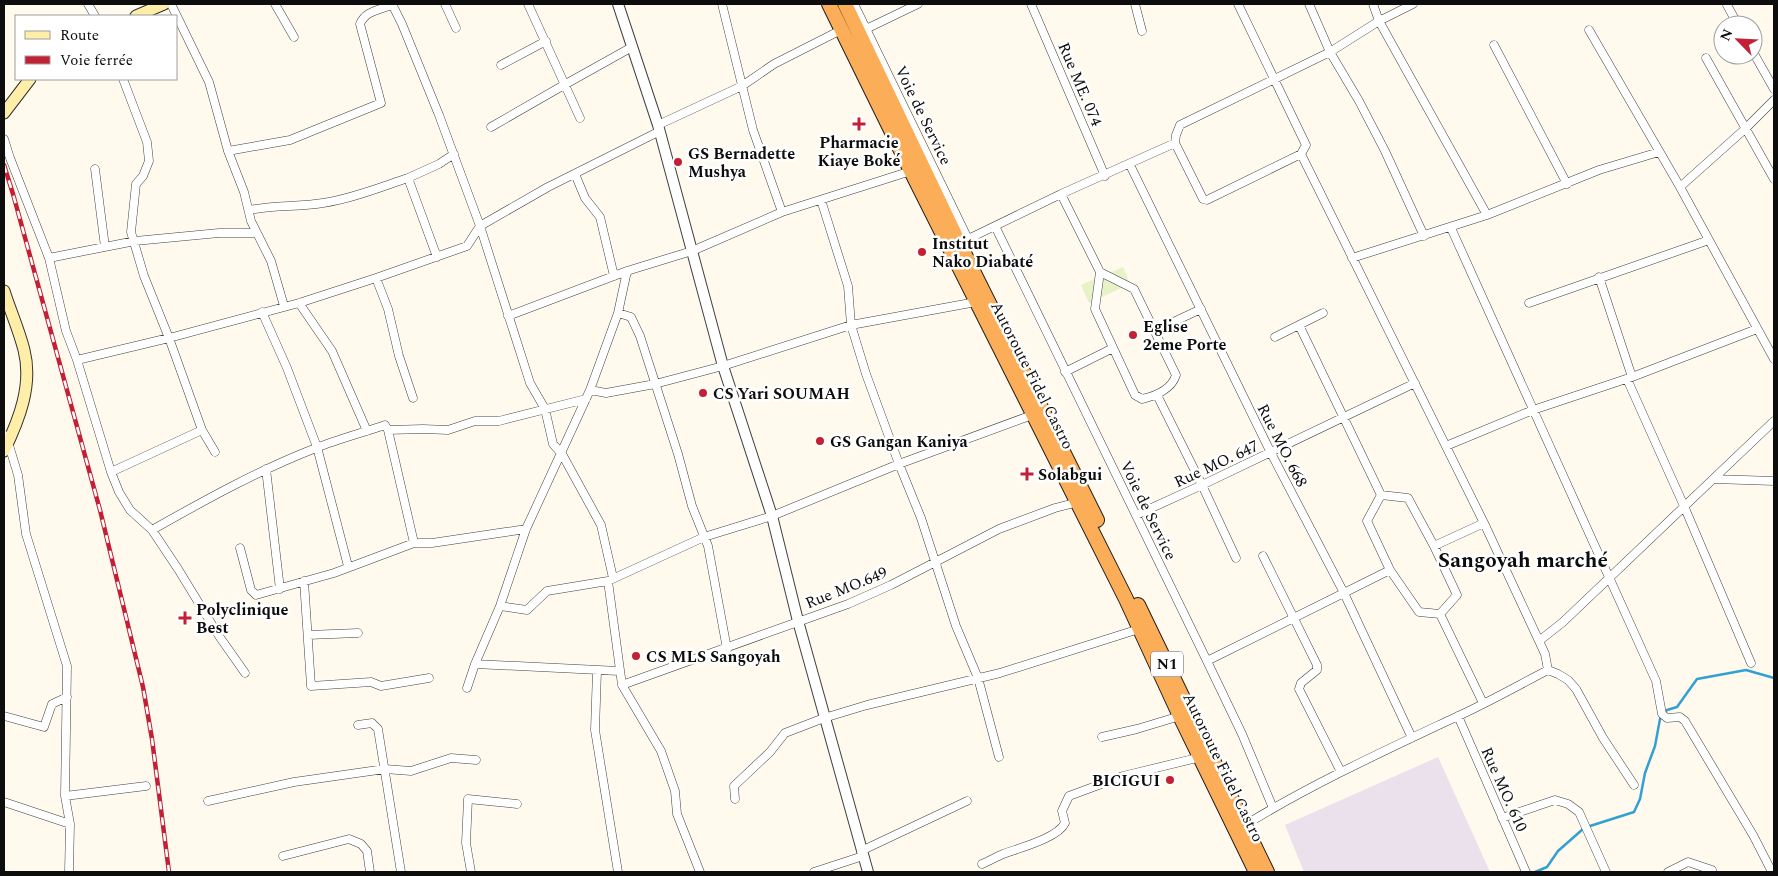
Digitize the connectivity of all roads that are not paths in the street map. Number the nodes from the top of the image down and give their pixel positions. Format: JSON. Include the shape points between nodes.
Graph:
{"nodes":[{"id":1,"x":164,"y":4,"type":"edge"},
{"id":2,"x":275,"y":4,"type":"edge"},
{"id":3,"x":445,"y":4,"type":"edge"},
{"id":4,"x":528,"y":4,"type":"edge"},
{"id":5,"x":618,"y":4,"type":"edge"},
{"id":6,"x":722,"y":4,"type":"edge"},
{"id":7,"x":829,"y":4,"type":"edge"},
{"id":8,"x":845,"y":4,"type":"edge"},
{"id":9,"x":854,"y":4,"type":"edge"},
{"id":10,"x":918,"y":4,"type":"edge"},
{"id":11,"x":1031,"y":4,"type":"edge"},
{"id":12,"x":1135,"y":4,"type":"edge"},
{"id":13,"x":1238,"y":4,"type":"edge"},
{"id":14,"x":1309,"y":4,"type":"edge"},
{"id":15,"x":1373,"y":4,"type":"edge"},
{"id":16,"x":1412,"y":4,"type":"edge"},
{"id":17,"x":392,"y":5,"type":"edge"},
{"id":18,"x":1727,"y":6,"type":"dead end"},
{"id":19,"x":138,"y":15,"type":"edge"},
{"id":20,"x":1732,"y":15,"type":"edge"},
{"id":21,"x":178,"y":18,"type":"edge"},
{"id":22,"x":1379,"y":21,"type":"junction"},
{"id":23,"x":456,"y":28,"type":"dead end"},
{"id":24,"x":866,"y":29,"type":"junction"},
{"id":25,"x":841,"y":30,"type":"junction"},
{"id":26,"x":1589,"y":30,"type":"dead end"},
{"id":27,"x":1142,"y":31,"type":"dead end"},
{"id":28,"x":294,"y":37,"type":"dead end"},
{"id":29,"x":546,"y":41,"type":"junction"},
{"id":30,"x":1494,"y":45,"type":"dead end"},
{"id":31,"x":632,"y":47,"type":"junction"},
{"id":32,"x":1330,"y":52,"type":"junction"},
{"id":33,"x":1706,"y":58,"type":"dead end"},
{"id":34,"x":501,"y":65,"type":"dead end"},
{"id":35,"x":1760,"y":65,"type":"edge"},
{"id":36,"x":1274,"y":78,"type":"junction"},
{"id":37,"x":886,"y":79,"type":"junction"},
{"id":38,"x":29,"y":80,"type":"edge"},
{"id":39,"x":123,"y":80,"type":"edge"},
{"id":40,"x":564,"y":84,"type":"junction"},
{"id":41,"x":742,"y":86,"type":"junction"},
{"id":42,"x":1774,"y":90,"type":"edge"},
{"id":43,"x":1774,"y":100,"type":"edge"},
{"id":44,"x":4,"y":110,"type":"edge"},
{"id":45,"x":580,"y":118,"type":"dead end"},
{"id":46,"x":491,"y":127,"type":"dead end"},
{"id":47,"x":659,"y":128,"type":"junction"},
{"id":48,"x":1745,"y":130,"type":"junction"},
{"id":49,"x":4,"y":139,"type":"edge"},
{"id":50,"x":1175,"y":143,"type":"junction"},
{"id":51,"x":228,"y":152,"type":"junction"},
{"id":52,"x":1658,"y":152,"type":"junction"},
{"id":53,"x":454,"y":154,"type":"junction"},
{"id":54,"x":1301,"y":154,"type":"junction"},
{"id":55,"x":1130,"y":165,"type":"junction"},
{"id":56,"x":95,"y":169,"type":"dead end"},
{"id":57,"x":911,"y":171,"type":"junction"},
{"id":58,"x":575,"y":174,"type":"junction"},
{"id":59,"x":1105,"y":176,"type":"junction"},
{"id":60,"x":408,"y":178,"type":"junction"},
{"id":61,"x":1774,"y":179,"type":"edge"},
{"id":62,"x":1567,"y":184,"type":"junction"},
{"id":63,"x":1680,"y":187,"type":"junction"},
{"id":64,"x":1061,"y":194,"type":"junction"},
{"id":65,"x":821,"y":200,"type":"junction"},
{"id":66,"x":249,"y":210,"type":"junction"},
{"id":67,"x":782,"y":212,"type":"junction"},
{"id":68,"x":1487,"y":215,"type":"junction"},
{"id":69,"x":480,"y":226,"type":"junction"},
{"id":70,"x":996,"y":226,"type":"junction"},
{"id":71,"x":1450,"y":228,"type":"junction"},
{"id":72,"x":257,"y":233,"type":"junction"},
{"id":73,"x":1424,"y":236,"type":"junction"},
{"id":74,"x":1709,"y":240,"type":"junction"},
{"id":75,"x":964,"y":241,"type":"junction"},
{"id":76,"x":135,"y":242,"type":"junction"},
{"id":77,"x":105,"y":247,"type":"junction"},
{"id":78,"x":692,"y":251,"type":"junction"},
{"id":79,"x":437,"y":257,"type":"junction"},
{"id":80,"x":48,"y":258,"type":"junction"},
{"id":81,"x":1352,"y":258,"type":"junction"},
{"id":82,"x":627,"y":271,"type":"junction"},
{"id":83,"x":1100,"y":272,"type":"junction"},
{"id":84,"x":614,"y":276,"type":"junction"},
{"id":85,"x":376,"y":278,"type":"junction"},
{"id":86,"x":1599,"y":278,"type":"junction"},
{"id":87,"x":4,"y":291,"type":"edge"},
{"id":88,"x":976,"y":302,"type":"junction"},
{"id":89,"x":299,"y":303,"type":"junction"},
{"id":90,"x":1529,"y":303,"type":"dead end"},
{"id":91,"x":284,"y":306,"type":"junction"},
{"id":92,"x":1201,"y":309,"type":"junction"},
{"id":93,"x":262,"y":312,"type":"junction"},
{"id":94,"x":618,"y":313,"type":"junction"},
{"id":95,"x":1324,"y":313,"type":"dead end"},
{"id":96,"x":508,"y":316,"type":"junction"},
{"id":97,"x":851,"y":325,"type":"junction"},
{"id":98,"x":1299,"y":325,"type":"junction"},
{"id":99,"x":1757,"y":329,"type":"junction"},
{"id":100,"x":1154,"y":331,"type":"junction"},
{"id":101,"x":1275,"y":336,"type":"dead end"},
{"id":102,"x":169,"y":338,"type":"junction"},
{"id":103,"x":1113,"y":348,"type":"junction"},
{"id":104,"x":1774,"y":359,"type":"edge"},
{"id":105,"x":77,"y":360,"type":"junction"},
{"id":106,"x":723,"y":366,"type":"junction"},
{"id":107,"x":1065,"y":372,"type":"junction"},
{"id":108,"x":1629,"y":378,"type":"junction"},
{"id":109,"x":1415,"y":383,"type":"junction"},
{"id":110,"x":655,"y":384,"type":"junction"},
{"id":111,"x":590,"y":390,"type":"junction"},
{"id":112,"x":1157,"y":395,"type":"junction"},
{"id":113,"x":413,"y":398,"type":"dead end"},
{"id":114,"x":586,"y":399,"type":"junction"},
{"id":115,"x":544,"y":410,"type":"junction"},
{"id":116,"x":1533,"y":410,"type":"junction"},
{"id":117,"x":1032,"y":415,"type":"junction"},
{"id":118,"x":1344,"y":417,"type":"junction"},
{"id":119,"x":1774,"y":421,"type":"edge"},
{"id":120,"x":202,"y":430,"type":"junction"},
{"id":121,"x":388,"y":430,"type":"junction"},
{"id":122,"x":367,"y":431,"type":"junction"},
{"id":123,"x":5,"y":443,"type":"edge"},
{"id":124,"x":1446,"y":446,"type":"junction"},
{"id":125,"x":317,"y":447,"type":"junction"},
{"id":126,"x":215,"y":452,"type":"dead end"},
{"id":127,"x":1271,"y":452,"type":"junction"},
{"id":128,"x":562,"y":454,"type":"junction"},
{"id":129,"x":899,"y":464,"type":"junction"},
{"id":130,"x":266,"y":469,"type":"junction"},
{"id":131,"x":111,"y":472,"type":"junction"},
{"id":132,"x":1714,"y":479,"type":"junction"},
{"id":133,"x":1774,"y":481,"type":"edge"},
{"id":134,"x":1202,"y":485,"type":"junction"},
{"id":135,"x":1381,"y":495,"type":"junction"},
{"id":136,"x":1078,"y":502,"type":"junction"},
{"id":137,"x":1684,"y":506,"type":"junction"},
{"id":138,"x":1136,"y":515,"type":"junction"},
{"id":139,"x":772,"y":516,"type":"junction"},
{"id":140,"x":1484,"y":523,"type":"junction"},
{"id":141,"x":526,"y":529,"type":"junction"},
{"id":142,"x":152,"y":530,"type":"junction"},
{"id":143,"x":704,"y":537,"type":"junction"},
{"id":144,"x":414,"y":543,"type":"junction"},
{"id":145,"x":1434,"y":546,"type":"junction"},
{"id":146,"x":240,"y":548,"type":"dead end"},
{"id":147,"x":1263,"y":556,"type":"dead end"},
{"id":148,"x":1236,"y":558,"type":"dead end"},
{"id":149,"x":935,"y":561,"type":"junction"},
{"id":150,"x":348,"y":566,"type":"junction"},
{"id":151,"x":1390,"y":570,"type":"junction"},
{"id":152,"x":1610,"y":578,"type":"junction"},
{"id":153,"x":610,"y":580,"type":"junction"},
{"id":154,"x":304,"y":581,"type":"junction"},
{"id":155,"x":280,"y":589,"type":"junction"},
{"id":156,"x":1344,"y":593,"type":"junction"},
{"id":157,"x":500,"y":606,"type":"junction"},
{"id":158,"x":1440,"y":614,"type":"junction"},
{"id":159,"x":1293,"y":618,"type":"junction"},
{"id":160,"x":798,"y":621,"type":"junction"},
{"id":161,"x":1139,"y":629,"type":"junction"},
{"id":162,"x":358,"y":633,"type":"dead end"},
{"id":163,"x":308,"y":635,"type":"junction"},
{"id":164,"x":1539,"y":641,"type":"junction"},
{"id":165,"x":727,"y":649,"type":"junction"},
{"id":166,"x":1207,"y":661,"type":"junction"},
{"id":167,"x":1752,"y":663,"type":"dead end"},
{"id":168,"x":475,"y":664,"type":"junction"},
{"id":169,"x":597,"y":670,"type":"junction"},
{"id":170,"x":1548,"y":670,"type":"junction"},
{"id":171,"x":619,"y":672,"type":"junction"},
{"id":172,"x":245,"y":673,"type":"dead end"},
{"id":173,"x":429,"y":678,"type":"dead end"},
{"id":174,"x":978,"y":678,"type":"junction"},
{"id":175,"x":622,"y":684,"type":"junction"},
{"id":176,"x":468,"y":688,"type":"dead end"},
{"id":177,"x":68,"y":697,"type":"junction"},
{"id":178,"x":1483,"y":703,"type":"junction"},
{"id":179,"x":4,"y":716,"type":"edge"},
{"id":180,"x":1180,"y":716,"type":"junction"},
{"id":181,"x":1458,"y":716,"type":"junction"},
{"id":182,"x":824,"y":718,"type":"junction"},
{"id":183,"x":358,"y":724,"type":"dead end"},
{"id":184,"x":1102,"y":738,"type":"dead end"},
{"id":185,"x":1412,"y":738,"type":"junction"},
{"id":186,"x":999,"y":757,"type":"dead end"},
{"id":187,"x":1201,"y":757,"type":"junction"},
{"id":188,"x":476,"y":760,"type":"dead end"},
{"id":189,"x":385,"y":769,"type":"junction"},
{"id":190,"x":1341,"y":772,"type":"junction"},
{"id":191,"x":1634,"y":785,"type":"dead end"},
{"id":192,"x":146,"y":786,"type":"dead end"},
{"id":193,"x":65,"y":796,"type":"junction"},
{"id":194,"x":736,"y":799,"type":"dead end"},
{"id":195,"x":208,"y":800,"type":"dead end"},
{"id":196,"x":967,"y":801,"type":"dead end"},
{"id":197,"x":4,"y":802,"type":"edge"},
{"id":198,"x":517,"y":804,"type":"dead end"},
{"id":199,"x":1273,"y":808,"type":"junction"},
{"id":200,"x":1502,"y":818,"type":"junction"},
{"id":201,"x":70,"y":824,"type":"junction"},
{"id":202,"x":1245,"y":825,"type":"junction"},
{"id":203,"x":862,"y":853,"type":"junction"},
{"id":204,"x":283,"y":856,"type":"dead end"},
{"id":205,"x":982,"y":864,"type":"dead end"},
{"id":206,"x":1712,"y":870,"type":"dead end"},
{"id":207,"x":69,"y":872,"type":"edge"},
{"id":208,"x":370,"y":872,"type":"edge"},
{"id":209,"x":401,"y":872,"type":"edge"},
{"id":210,"x":471,"y":872,"type":"edge"},
{"id":211,"x":618,"y":872,"type":"edge"},
{"id":212,"x":700,"y":872,"type":"edge"},
{"id":213,"x":814,"y":872,"type":"edge"},
{"id":214,"x":868,"y":872,"type":"edge"},
{"id":215,"x":1256,"y":872,"type":"edge"},
{"id":216,"x":1267,"y":872,"type":"edge"},
{"id":217,"x":1526,"y":872,"type":"edge"},
{"id":218,"x":1606,"y":872,"type":"edge"},
{"id":219,"x":1668,"y":872,"type":"edge"},
{"id":220,"x":1772,"y":872,"type":"edge"}],
"edges":[{"from":1,"to":19,"type":"main road"},
{"from":2,"to":28,"type":"street"},
{"from":3,"to":23,"type":"street"},
{"from":4,"to":29,"type":"street"},
{"from":5,"to":31,"type":"street"},
{"from":6,"to":41,"type":"street"},
{"from":7,"to":25,"type":"highway","name":"Autoroute Fidel Castro","number":"N1"},
{"from":8,"to":37,"type":"highway","name":"Autoroute Fidel Castro","number":"N1"},
{"from":9,"to":24,"type":"street","name":"Voie de Service"},
{"from":10,"to":24,"type":"street"},
{"from":11,"to":59,"type":"street","name":"Rue ME. 074"},
{"from":12,"to":27,"type":"street"},
{"from":13,"to":36,"type":"street"},
{"from":14,"to":32,"type":"street"},
{"from":15,"to":22,"type":"street"},
{"from":16,"to":22,"type":"street"},
{"from":17,"to":51,"type":"street","via":[[366,14],[360,24],[381,103],[290,140]]},
{"from":17,"to":53,"type":"street"},
{"from":18,"to":20,"type":"street"},
{"from":21,"to":51,"type":"street","via":[[209,82]]},
{"from":22,"to":32,"type":"street"},
{"from":22,"to":68,"type":"street"},
{"from":24,"to":37,"type":"street","name":"Voie de Service"},
{"from":25,"to":41,"type":"street","via":[[774,64]]},
{"from":25,"to":57,"type":"highway","name":"Autoroute Fidel Castro","number":"N1"},
{"from":26,"to":52,"type":"street"},
{"from":29,"to":34,"type":"street"},
{"from":29,"to":40,"type":"street"},
{"from":30,"to":62,"type":"street"},
{"from":31,"to":40,"type":"street"},
{"from":31,"to":47,"type":"street"},
{"from":32,"to":36,"type":"street"},
{"from":32,"to":73,"type":"street","via":[[1385,151]]},
{"from":33,"to":48,"type":"street"},
{"from":35,"to":42,"type":"street"},
{"from":36,"to":50,"type":"street","via":[[1180,125]]},
{"from":36,"to":54,"type":"street","via":[[1306,145]]},
{"from":37,"to":75,"type":"highway","name":"Autoroute Fidel Castro","number":"N1"},
{"from":38,"to":44,"type":"main road"},
{"from":39,"to":76,"type":"street","via":[[147,142],[150,161],[136,184],[131,232]]},
{"from":40,"to":45,"type":"street"},
{"from":40,"to":46,"type":"street"},
{"from":41,"to":47,"type":"street"},
{"from":41,"to":67,"type":"street"},
{"from":43,"to":48,"type":"street"},
{"from":47,"to":58,"type":"street"},
{"from":47,"to":78,"type":"street"},
{"from":48,"to":61,"type":"street"},
{"from":48,"to":63,"type":"street"},
{"from":49,"to":80,"type":"street"},
{"from":50,"to":54,"type":"street","via":[[1203,199],[1207,200]]},
{"from":50,"to":55,"type":"street"},
{"from":51,"to":66,"type":"street"},
{"from":52,"to":62,"type":"street","via":[[1599,170]]},
{"from":52,"to":63,"type":"street"},
{"from":53,"to":60,"type":"street"},
{"from":53,"to":69,"type":"street"},
{"from":54,"to":81,"type":"street"},
{"from":55,"to":59,"type":"street"},
{"from":55,"to":92,"type":"street","name":"Rue MO. 668"},
{"from":56,"to":77,"type":"street"},
{"from":57,"to":65,"type":"street"},
{"from":57,"to":88,"type":"highway","name":"Autoroute Fidel Castro","number":"N1"},
{"from":58,"to":69,"type":"street"},
{"from":58,"to":84,"type":"street","via":[[585,198],[600,218]]},
{"from":59,"to":64,"type":"street"},
{"from":60,"to":66,"type":"street","via":[[323,203]]},
{"from":60,"to":79,"type":"street"},
{"from":62,"to":68,"type":"street"},
{"from":63,"to":74,"type":"street"},
{"from":64,"to":70,"type":"street"},
{"from":64,"to":83,"type":"street"},
{"from":65,"to":67,"type":"street"},
{"from":65,"to":97,"type":"street","via":[[848,286]]},
{"from":66,"to":72,"type":"street"},
{"from":67,"to":78,"type":"street"},
{"from":68,"to":71,"type":"street"},
{"from":69,"to":79,"type":"street","via":[[467,246]]},
{"from":69,"to":96,"type":"street"},
{"from":70,"to":75,"type":"street"},
{"from":70,"to":107,"type":"street","name":"Voie de Service"},
{"from":71,"to":73,"type":"street"},
{"from":71,"to":116,"type":"street"},
{"from":72,"to":76,"type":"street","via":[[219,233]]},
{"from":72,"to":91,"type":"street","via":[[271,261]]},
{"from":73,"to":81,"type":"street"},
{"from":74,"to":86,"type":"street"},
{"from":74,"to":99,"type":"street"},
{"from":75,"to":202,"type":"highway","name":"Autoroute Fidel Castro","number":"N1"},
{"from":76,"to":77,"type":"street"},
{"from":76,"to":102,"type":"street","via":[[144,276]]},
{"from":77,"to":80,"type":"street"},
{"from":78,"to":82,"type":"street"},
{"from":78,"to":106,"type":"street"},
{"from":79,"to":85,"type":"street"},
{"from":80,"to":105,"type":"street","via":[[66,331]]},
{"from":81,"to":109,"type":"street"},
{"from":82,"to":84,"type":"street"},
{"from":82,"to":94,"type":"street"},
{"from":83,"to":100,"type":"street","via":[[1134,289]]},
{"from":83,"to":103,"type":"street","via":[[1095,309]]},
{"from":84,"to":96,"type":"street"},
{"from":85,"to":89,"type":"street"},
{"from":85,"to":113,"type":"street"},
{"from":86,"to":90,"type":"street"},
{"from":86,"to":108,"type":"street"},
{"from":87,"to":123,"type":"main road","via":[[25,351],[27,383],[21,413]]},
{"from":88,"to":97,"type":"street"},
{"from":88,"to":117,"type":"highway","name":"Autoroute Fidel Castro","number":"N1"},
{"from":89,"to":91,"type":"street"},
{"from":89,"to":122,"type":"street","via":[[332,351]]},
{"from":91,"to":93,"type":"street"},
{"from":92,"to":100,"type":"street"},
{"from":92,"to":127,"type":"street","name":"Rue MO. 668"},
{"from":93,"to":102,"type":"street"},
{"from":93,"to":125,"type":"street"},
{"from":94,"to":110,"type":"street","via":[[631,317]]},
{"from":94,"to":111,"type":"street"},
{"from":95,"to":98,"type":"street"},
{"from":96,"to":115,"type":"street","via":[[530,384]]},
{"from":97,"to":106,"type":"street"},
{"from":97,"to":129,"type":"street"},
{"from":98,"to":101,"type":"street"},
{"from":98,"to":118,"type":"street"},
{"from":99,"to":104,"type":"street"},
{"from":99,"to":108,"type":"street"},
{"from":100,"to":112,"type":"street","via":[[1176,375]]},
{"from":102,"to":105,"type":"street"},
{"from":102,"to":120,"type":"street"},
{"from":103,"to":107,"type":"street"},
{"from":103,"to":112,"type":"street","via":[[1135,395],[1142,398]]},
{"from":105,"to":131,"type":"street"},
{"from":106,"to":110,"type":"street"},
{"from":106,"to":139,"type":"street"},
{"from":107,"to":138,"type":"street","name":"Voie de Service"},
{"from":108,"to":116,"type":"street"},
{"from":108,"to":137,"type":"street"},
{"from":109,"to":118,"type":"street","name":"Rue MO. 647"},
{"from":109,"to":124,"type":"street"},
{"from":110,"to":111,"type":"street","via":[[606,393]]},
{"from":110,"to":143,"type":"street"},
{"from":111,"to":114,"type":"street"},
{"from":112,"to":134,"type":"street"},
{"from":114,"to":115,"type":"street"},
{"from":114,"to":128,"type":"street"},
{"from":115,"to":121,"type":"street","via":[[499,422],[475,421],[448,430]]},
{"from":115,"to":128,"type":"street","via":[[553,444]]},
{"from":116,"to":124,"type":"street"},
{"from":116,"to":152,"type":"street"},
{"from":117,"to":129,"type":"street"},
{"from":117,"to":136,"type":"highway","name":"Autoroute Fidel Castro","number":"N1"},
{"from":118,"to":127,"type":"street","name":"Rue MO. 647"},
{"from":118,"to":135,"type":"street"},
{"from":119,"to":132,"type":"street"},
{"from":120,"to":126,"type":"street"},
{"from":120,"to":131,"type":"street"},
{"from":121,"to":122,"type":"street","via":[[385,425]]},
{"from":121,"to":144,"type":"street"},
{"from":122,"to":125,"type":"street"},
{"from":123,"to":177,"type":"street","via":[[18,476],[26,534],[67,666]]},
{"from":124,"to":140,"type":"street"},
{"from":125,"to":130,"type":"street"},
{"from":125,"to":150,"type":"street"},
{"from":127,"to":134,"type":"street","name":"Rue MO. 647"},
{"from":127,"to":156,"type":"street","name":"Rue MO. 668"},
{"from":128,"to":141,"type":"street"},
{"from":128,"to":153,"type":"street","via":[[601,525]]},
{"from":129,"to":139,"type":"street"},
{"from":129,"to":149,"type":"street"},
{"from":130,"to":142,"type":"street"},
{"from":130,"to":155,"type":"street"},
{"from":131,"to":142,"type":"street","via":[[130,510]]},
{"from":132,"to":133,"type":"street"},
{"from":132,"to":137,"type":"street"},
{"from":134,"to":138,"type":"street","name":"Rue MO. 647"},
{"from":134,"to":148,"type":"street"},
{"from":135,"to":145,"type":"street","via":[[1408,498]]},
{"from":135,"to":151,"type":"street","via":[[1367,521]]},
{"from":136,"to":149,"type":"street","name":"Rue MO.649","via":[[999,530]]},
{"from":136,"to":161,"type":"highway","name":"Autoroute Fidel Castro","number":"N1"},
{"from":137,"to":152,"type":"street"},
{"from":137,"to":167,"type":"street"},
{"from":138,"to":166,"type":"street","name":"Voie de Service"},
{"from":139,"to":143,"type":"street"},
{"from":139,"to":160,"type":"street"},
{"from":140,"to":145,"type":"street"},
{"from":140,"to":164,"type":"street"},
{"from":141,"to":144,"type":"street"},
{"from":141,"to":157,"type":"street"},
{"from":142,"to":172,"type":"street"},
{"from":143,"to":153,"type":"street"},
{"from":143,"to":165,"type":"street","via":[[717,586]]},
{"from":144,"to":150,"type":"street"},
{"from":145,"to":158,"type":"street","via":[[1457,596]]},
{"from":146,"to":155,"type":"street","via":[[253,594]]},
{"from":147,"to":159,"type":"street"},
{"from":149,"to":160,"type":"street","name":"Rue MO.649","via":[[848,604]]},
{"from":149,"to":174,"type":"street","via":[[956,626]]},
{"from":150,"to":154,"type":"street"},
{"from":151,"to":156,"type":"street"},
{"from":151,"to":158,"type":"street","via":[[1420,612]]},
{"from":152,"to":164,"type":"street"},
{"from":152,"to":220,"type":"street","via":[[1656,681],[1664,716],[1680,717],[1685,721]]},
{"from":153,"to":157,"type":"street","via":[[547,591],[527,610]]},
{"from":153,"to":171,"type":"street"},
{"from":154,"to":155,"type":"street"},
{"from":154,"to":163,"type":"street"},
{"from":156,"to":159,"type":"street"},
{"from":156,"to":185,"type":"street","name":"Rue MO. 668"},
{"from":157,"to":168,"type":"street"},
{"from":158,"to":178,"type":"street"},
{"from":159,"to":166,"type":"street"},
{"from":159,"to":190,"type":"street","via":[[1318,668],[1301,683],[1299,689]]},
{"from":160,"to":165,"type":"street","name":"Rue MO.649"},
{"from":160,"to":182,"type":"street"},
{"from":161,"to":174,"type":"street"},
{"from":161,"to":180,"type":"highway","name":"Autoroute Fidel Castro","number":"N1"},
{"from":162,"to":163,"type":"street"},
{"from":163,"to":173,"type":"street","via":[[311,686],[371,682],[381,686]]},
{"from":164,"to":170,"type":"street"},
{"from":165,"to":175,"type":"street","name":"Rue MO.649"},
{"from":166,"to":199,"type":"street","name":"Voie de Service"},
{"from":168,"to":169,"type":"street"},
{"from":168,"to":176,"type":"street"},
{"from":169,"to":171,"type":"street"},
{"from":169,"to":211,"type":"street","via":[[595,730]]},
{"from":170,"to":178,"type":"street"},
{"from":170,"to":191,"type":"street","via":[[1568,680],[1576,689]]},
{"from":171,"to":175,"type":"street"},
{"from":174,"to":182,"type":"street"},
{"from":174,"to":186,"type":"street"},
{"from":175,"to":212,"type":"street","via":[[661,750],[675,791],[677,814]]},
{"from":177,"to":179,"type":"street","via":[[52,704],[44,727]]},
{"from":177,"to":193,"type":"street"},
{"from":178,"to":181,"type":"street"},
{"from":180,"to":184,"type":"street"},
{"from":180,"to":187,"type":"highway","name":"Autoroute Fidel Castro","number":"N1"},
{"from":181,"to":185,"type":"street"},
{"from":181,"to":200,"type":"street","name":"Rue MO. 610"},
{"from":182,"to":194,"type":"street","via":[[785,733],[734,786]]},
{"from":182,"to":203,"type":"street"},
{"from":183,"to":189,"type":"street","via":[[372,722],[378,729]]},
{"from":185,"to":190,"type":"street"},
{"from":187,"to":205,"type":"street","via":[[1123,776],[1068,796],[1062,811],[1065,823],[1062,828],[1033,844]]},
{"from":187,"to":215,"type":"highway","name":"Autoroute Fidel Castro","number":"N1"},
{"from":188,"to":189,"type":"street","via":[[451,758],[411,771]]},
{"from":189,"to":195,"type":"street","via":[[294,782]]},
{"from":189,"to":209,"type":"street"},
{"from":190,"to":199,"type":"street"},
{"from":192,"to":193,"type":"street"},
{"from":193,"to":201,"type":"street"},
{"from":196,"to":203,"type":"street"},
{"from":197,"to":201,"type":"street"},
{"from":198,"to":210,"type":"street","via":[[468,799],[466,843]]},
{"from":199,"to":202,"type":"street"},
{"from":200,"to":217,"type":"street","name":"Rue MO. 610"},
{"from":200,"to":218,"type":"street","via":[[1555,800],[1568,804],[1578,812]]},
{"from":201,"to":207,"type":"street"},
{"from":202,"to":216,"type":"highway","name":"Autoroute Fidel Castro","number":"N1"},
{"from":203,"to":213,"type":"street"},
{"from":203,"to":214,"type":"street"},
{"from":204,"to":208,"type":"street","via":[[349,839],[362,844],[367,851]]},
{"from":206,"to":219,"type":"street","via":[[1688,862]]}]}
